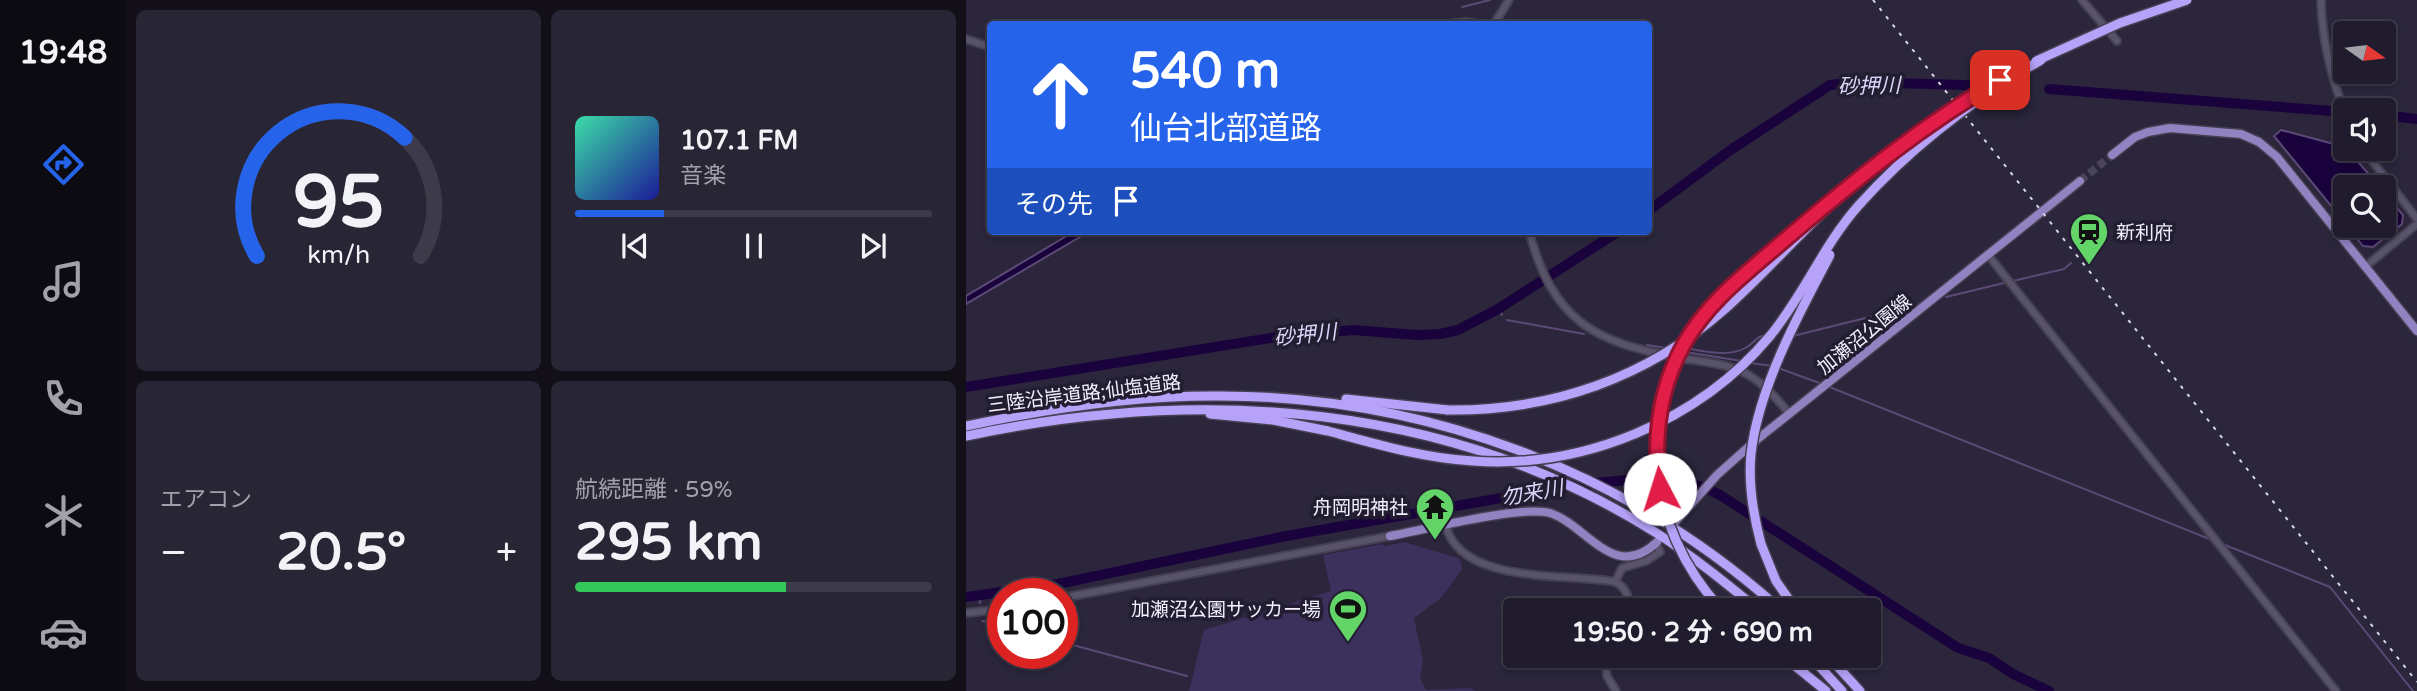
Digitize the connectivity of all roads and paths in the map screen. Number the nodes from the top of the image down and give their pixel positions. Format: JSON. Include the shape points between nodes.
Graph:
{"nodes":[{"id":1,"x":1509,"y":0,"type":"edge"},
{"id":2,"x":2082,"y":0,"type":"edge"},
{"id":3,"x":2187,"y":0,"type":"edge"},
{"id":4,"x":2321,"y":0,"type":"edge"},
{"id":5,"x":1496,"y":21,"type":"edge"},
{"id":6,"x":966,"y":39,"type":"edge"},
{"id":7,"x":2117,"y":41,"type":"dead end"},
{"id":8,"x":987,"y":46,"type":"edge"},
{"id":9,"x":2040,"y":60,"type":"junction"},
{"id":10,"x":2339,"y":98,"type":"edge"},
{"id":11,"x":1896,"y":149,"type":"junction"},
{"id":12,"x":2112,"y":155,"type":"tunnel mouth"},
{"id":13,"x":2372,"y":161,"type":"edge"},
{"id":14,"x":2080,"y":181,"type":"tunnel mouth"},
{"id":15,"x":1873,"y":190,"type":"junction"},
{"id":16,"x":2417,"y":222,"type":"edge"},
{"id":17,"x":1530,"y":235,"type":"edge"},
{"id":18,"x":1988,"y":255,"type":"junction"},
{"id":19,"x":2366,"y":266,"type":"junction"},
{"id":20,"x":2417,"y":331,"type":"edge"},
{"id":21,"x":1212,"y":396,"type":"junction"},
{"id":22,"x":1790,"y":414,"type":"junction"},
{"id":23,"x":1096,"y":415,"type":"junction"},
{"id":24,"x":966,"y":426,"type":"edge"},
{"id":25,"x":966,"y":436,"type":"edge"},
{"id":26,"x":1675,"y":521,"type":"dead end"},
{"id":27,"x":1446,"y":526,"type":"junction"},
{"id":28,"x":1390,"y":536,"type":"joint"},
{"id":29,"x":1657,"y":539,"type":"junction"},
{"id":30,"x":1615,"y":582,"type":"junction"},
{"id":31,"x":1078,"y":595,"type":"edge"},
{"id":32,"x":1628,"y":598,"type":"edge"},
{"id":33,"x":1712,"y":598,"type":"edge"},
{"id":34,"x":1744,"y":598,"type":"edge"},
{"id":35,"x":1765,"y":598,"type":"edge"},
{"id":36,"x":1788,"y":598,"type":"edge"},
{"id":37,"x":987,"y":611,"type":"edge"},
{"id":38,"x":966,"y":613,"type":"edge"},
{"id":39,"x":1606,"y":668,"type":"edge"},
{"id":40,"x":1798,"y":668,"type":"edge"},
{"id":41,"x":1821,"y":668,"type":"edge"},
{"id":42,"x":1841,"y":668,"type":"edge"},
{"id":43,"x":1858,"y":690,"type":"edge"},
{"id":44,"x":1616,"y":691,"type":"edge"},
{"id":45,"x":1826,"y":691,"type":"edge"},
{"id":46,"x":1842,"y":691,"type":"edge"},
{"id":47,"x":2336,"y":691,"type":"edge"}],
"edges":[{"from":1,"to":5,"type":"street"},
{"from":2,"to":7,"type":"street"},
{"from":3,"to":9,"type":"highway","bridge":true,"via":[[2120,23]]},
{"from":4,"to":10,"type":"street","via":[[2325,46]]},
{"from":6,"to":8,"type":"street"},
{"from":9,"to":11,"type":"highway","bridge":true,"via":[[1980,92]]},
{"from":9,"to":15,"type":"highway","bridge":true,"via":[[1946,124]]},
{"from":11,"to":21,"type":"highway","bridge":true,"via":[[1707,324],[1659,358],[1602,385],[1551,401],[1472,411],[1305,395]]},
{"from":11,"to":33,"type":"highway","bridge":true,"via":[[1723,293],[1692,331],[1670,375],[1657,437],[1662,503],[1682,557]]},
{"from":12,"to":19,"type":"main road","via":[[2135,137],[2160,129],[2234,133],[2253,139],[2274,153]]},
{"from":13,"to":16,"type":"street"},
{"from":14,"to":18,"type":"main road","name":"加瀬沼公園線"},
{"from":15,"to":23,"type":"highway","bridge":true,"via":[[1842,226],[1786,316],[1736,371],[1673,415],[1594,448],[1536,460],[1475,461],[1413,453],[1273,420],[1188,413]]},
{"from":15,"to":36,"type":"highway","bridge":true,"via":[[1843,231],[1813,288],[1760,410],[1751,454],[1751,499],[1761,544]]},
{"from":16,"to":19,"type":"street"},
{"from":17,"to":22,"type":"street","via":[[1550,286],[1580,322],[1602,337],[1643,351],[1744,373]]},
{"from":18,"to":22,"type":"main road","name":"加瀬沼公園線"},
{"from":18,"to":47,"type":"street"},
{"from":19,"to":20,"type":"main road"},
{"from":21,"to":24,"type":"highway","name":"三陸沿岸道路;仙塩道路","via":[[1096,405]]},
{"from":21,"to":35,"type":"highway","name":"三陸沿岸道路;仙塩道路","bridge":true,"via":[[1328,403],[1387,412],[1504,444],[1560,466],[1657,517]]},
{"from":22,"to":26,"type":"main road","name":"加瀬沼公園線","via":[[1713,480]]},
{"from":23,"to":25,"type":"highway","name":"三陸沿岸道路;仙塩道路"},
{"from":23,"to":29,"type":"highway","name":"三陸沿岸道路;仙塩道路","bridge":true,"via":[[1242,409],[1398,430],[1522,467],[1581,492]]},
{"from":27,"to":28,"type":"main road"},
{"from":27,"to":29,"type":"main road","via":[[1538,511],[1562,518],[1596,545],[1616,554],[1638,554]]},
{"from":27,"to":30,"type":"street","via":[[1463,554],[1488,565],[1520,573]]},
{"from":28,"to":31,"type":"street"},
{"from":29,"to":30,"type":"street","via":[[1660,552],[1622,568]]},
{"from":29,"to":34,"type":"highway","name":"三陸沿岸道路;仙塩道路","via":[[1698,562]]},
{"from":30,"to":32,"type":"street","via":[[1626,589]]},
{"from":37,"to":38,"type":"street"},
{"from":39,"to":44,"type":"street"},
{"from":40,"to":45,"type":"highway"},
{"from":41,"to":46,"type":"highway"},
{"from":42,"to":43,"type":"highway"}]}
